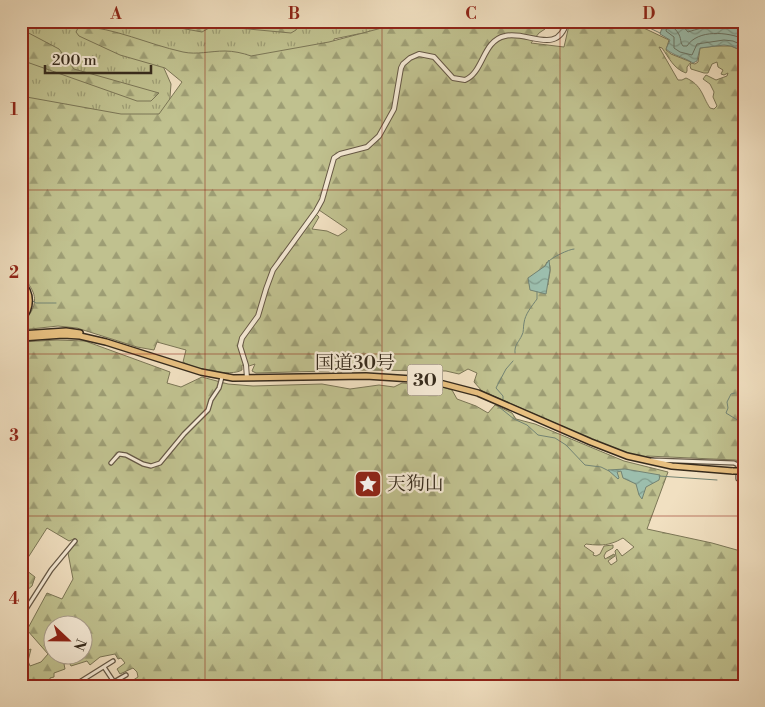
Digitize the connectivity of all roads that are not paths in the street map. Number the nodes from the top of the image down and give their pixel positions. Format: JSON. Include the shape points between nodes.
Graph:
{"nodes":[{"id":1,"x":568,"y":21,"type":"edge"},
{"id":2,"x":21,"y":282,"type":"edge"},
{"id":3,"x":21,"y":288,"type":"edge"},
{"id":4,"x":27,"y":296,"type":"junction"},
{"id":5,"x":24,"y":312,"type":"edge"},
{"id":6,"x":21,"y":320,"type":"edge"},
{"id":7,"x":21,"y":334,"type":"edge"},
{"id":8,"x":21,"y":338,"type":"edge"},
{"id":9,"x":106,"y":342,"type":"junction"},
{"id":10,"x":222,"y":377,"type":"junction"},
{"id":11,"x":247,"y":378,"type":"junction"},
{"id":12,"x":650,"y":462,"type":"junction"},
{"id":13,"x":111,"y":463,"type":"dead end"},
{"id":14,"x":743,"y":472,"type":"edge"},
{"id":15,"x":744,"y":480,"type":"edge"},
{"id":16,"x":75,"y":541,"type":"dead end"},
{"id":17,"x":21,"y":617,"type":"edge"},
{"id":18,"x":113,"y":661,"type":"dead end"},
{"id":19,"x":104,"y":667,"type":"junction"},
{"id":20,"x":126,"y":675,"type":"dead end"},
{"id":21,"x":114,"y":682,"type":"junction"},
{"id":22,"x":73,"y":686,"type":"edge"},
{"id":23,"x":108,"y":686,"type":"edge"}],
"edges":[{"from":1,"to":11,"type":"street","via":[[562,34],[548,41],[513,34],[496,39],[472,75],[465,80],[453,78],[430,55],[415,56],[403,64],[394,109],[379,136],[367,147],[334,158],[319,206],[268,282],[258,316],[240,342]]},
{"from":2,"to":4,"type":"highway"},
{"from":3,"to":4,"type":"highway"},
{"from":4,"to":5,"type":"highway"},
{"from":5,"to":6,"type":"highway"},
{"from":7,"to":9,"type":"highway","name":"国道30号","number":"30","via":[[73,331]]},
{"from":8,"to":9,"type":"highway","name":"国道30号","number":"30","via":[[71,335]]},
{"from":9,"to":10,"type":"highway","name":"国道30号","number":"30"},
{"from":10,"to":11,"type":"highway","name":"国道30号","number":"30"},
{"from":10,"to":13,"type":"street","via":[[208,410],[160,464],[151,466],[119,454]]},
{"from":11,"to":12,"type":"highway","name":"国道30号","number":"30","via":[[380,376],[445,383],[498,401],[605,448]]},
{"from":12,"to":14,"type":"highway","name":"国道30号","number":"30","bridge":true},
{"from":12,"to":15,"type":"street","via":[[734,463],[738,465],[738,479]]},
{"from":16,"to":17,"type":"street","via":[[51,570]]},
{"from":18,"to":19,"type":"street"},
{"from":19,"to":21,"type":"street"},
{"from":19,"to":22,"type":"street"},
{"from":20,"to":21,"type":"street"},
{"from":21,"to":23,"type":"street"}]}
